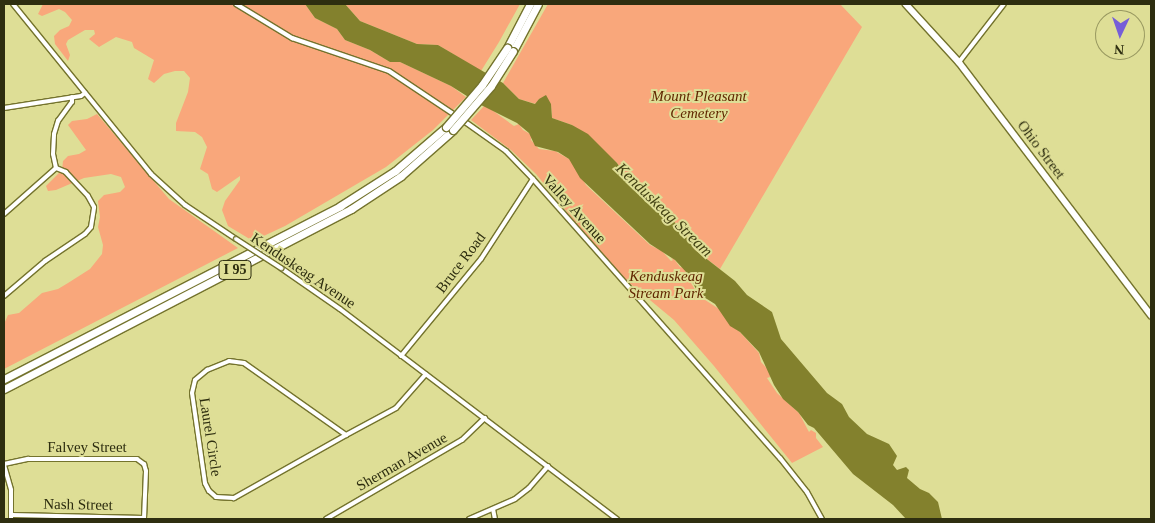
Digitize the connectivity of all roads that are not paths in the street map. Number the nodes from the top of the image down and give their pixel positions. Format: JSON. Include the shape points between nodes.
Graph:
{"nodes":[{"id":1,"x":13,"y":4,"type":"edge"},
{"id":2,"x":236,"y":4,"type":"edge"},
{"id":3,"x":530,"y":4,"type":"edge"},
{"id":4,"x":538,"y":4,"type":"edge"},
{"id":5,"x":906,"y":4,"type":"edge"},
{"id":6,"x":1004,"y":4,"type":"edge"},
{"id":7,"x":510,"y":49,"type":"junction"},
{"id":8,"x":958,"y":62,"type":"junction"},
{"id":9,"x":85,"y":93,"type":"junction"},
{"id":10,"x":72,"y":97,"type":"junction"},
{"id":11,"x":4,"y":108,"type":"edge"},
{"id":12,"x":449,"y":128,"type":"junction"},
{"id":13,"x":56,"y":168,"type":"junction"},
{"id":14,"x":533,"y":179,"type":"junction"},
{"id":15,"x":4,"y":214,"type":"edge"},
{"id":16,"x":4,"y":296,"type":"edge"},
{"id":17,"x":1151,"y":315,"type":"edge"},
{"id":18,"x":401,"y":356,"type":"junction"},
{"id":19,"x":426,"y":374,"type":"junction"},
{"id":20,"x":4,"y":380,"type":"edge"},
{"id":21,"x":4,"y":389,"type":"edge"},
{"id":22,"x":485,"y":418,"type":"junction"},
{"id":23,"x":346,"y":435,"type":"junction"},
{"id":24,"x":4,"y":464,"type":"edge"},
{"id":25,"x":548,"y":466,"type":"junction"},
{"id":26,"x":493,"y":510,"type":"junction"},
{"id":27,"x":12,"y":517,"type":"edge"},
{"id":28,"x":76,"y":518,"type":"edge"},
{"id":29,"x":144,"y":519,"type":"edge"},
{"id":30,"x":326,"y":519,"type":"edge"},
{"id":31,"x":469,"y":519,"type":"edge"},
{"id":32,"x":494,"y":519,"type":"edge"},
{"id":33,"x":617,"y":519,"type":"edge"},
{"id":34,"x":822,"y":519,"type":"edge"}],
"edges":[{"from":1,"to":9,"type":"street","name":"Kenduskeag Avenue"},
{"from":2,"to":14,"type":"street","name":"Valley Avenue","via":[[292,38],[389,71],[506,151]]},
{"from":3,"to":7,"type":"highway","number":"I 95"},
{"from":4,"to":7,"type":"highway","number":"I 95"},
{"from":5,"to":8,"type":"street","name":"Ohio Street"},
{"from":6,"to":8,"type":"street"},
{"from":7,"to":12,"type":"highway","number":"I 95","bridge":true},
{"from":8,"to":17,"type":"street","name":"Ohio Street"},
{"from":9,"to":10,"type":"street"},
{"from":9,"to":18,"type":"street","name":"Kenduskeag Avenue","bridge":true,"via":[[164,187],[192,210],[331,302]]},
{"from":10,"to":11,"type":"street"},
{"from":10,"to":13,"type":"street","via":[[54,134]]},
{"from":12,"to":20,"type":"highway","number":"I 95","via":[[395,171],[340,206]]},
{"from":12,"to":21,"type":"highway","number":"I 95","via":[[401,176],[343,213]]},
{"from":13,"to":15,"type":"street"},
{"from":13,"to":16,"type":"street","via":[[66,172],[88,196],[94,207],[91,228]]},
{"from":14,"to":18,"type":"street","name":"Bruce Road","via":[[481,259]]},
{"from":14,"to":34,"type":"street","name":"Valley Avenue","via":[[780,458],[807,492]]},
{"from":18,"to":19,"type":"street","name":"Kenduskeag Avenue"},
{"from":19,"to":22,"type":"street","name":"Kenduskeag Avenue"},
{"from":19,"to":23,"type":"street","name":"Laurel Circle","via":[[396,408]]},
{"from":22,"to":25,"type":"street","name":"Kenduskeag Avenue"},
{"from":22,"to":30,"type":"street","name":"Sherman Avenue","via":[[462,440]]},
{"from":23,"to":23,"type":"street","name":"Laurel Circle","via":[[234,498],[216,497],[205,483],[193,385],[207,370],[229,361],[244,363]]},
{"from":24,"to":27,"type":"street"},
{"from":24,"to":29,"type":"street","name":"Falvey Street","via":[[28,459],[137,459],[144,464],[146,471]]},
{"from":25,"to":26,"type":"street","via":[[524,492]]},
{"from":25,"to":33,"type":"street","name":"Kenduskeag Avenue"},
{"from":26,"to":31,"type":"street"},
{"from":26,"to":32,"type":"street"},
{"from":27,"to":28,"type":"street","name":"Nash Street"},
{"from":28,"to":29,"type":"street","name":"Nash Street"}]}
